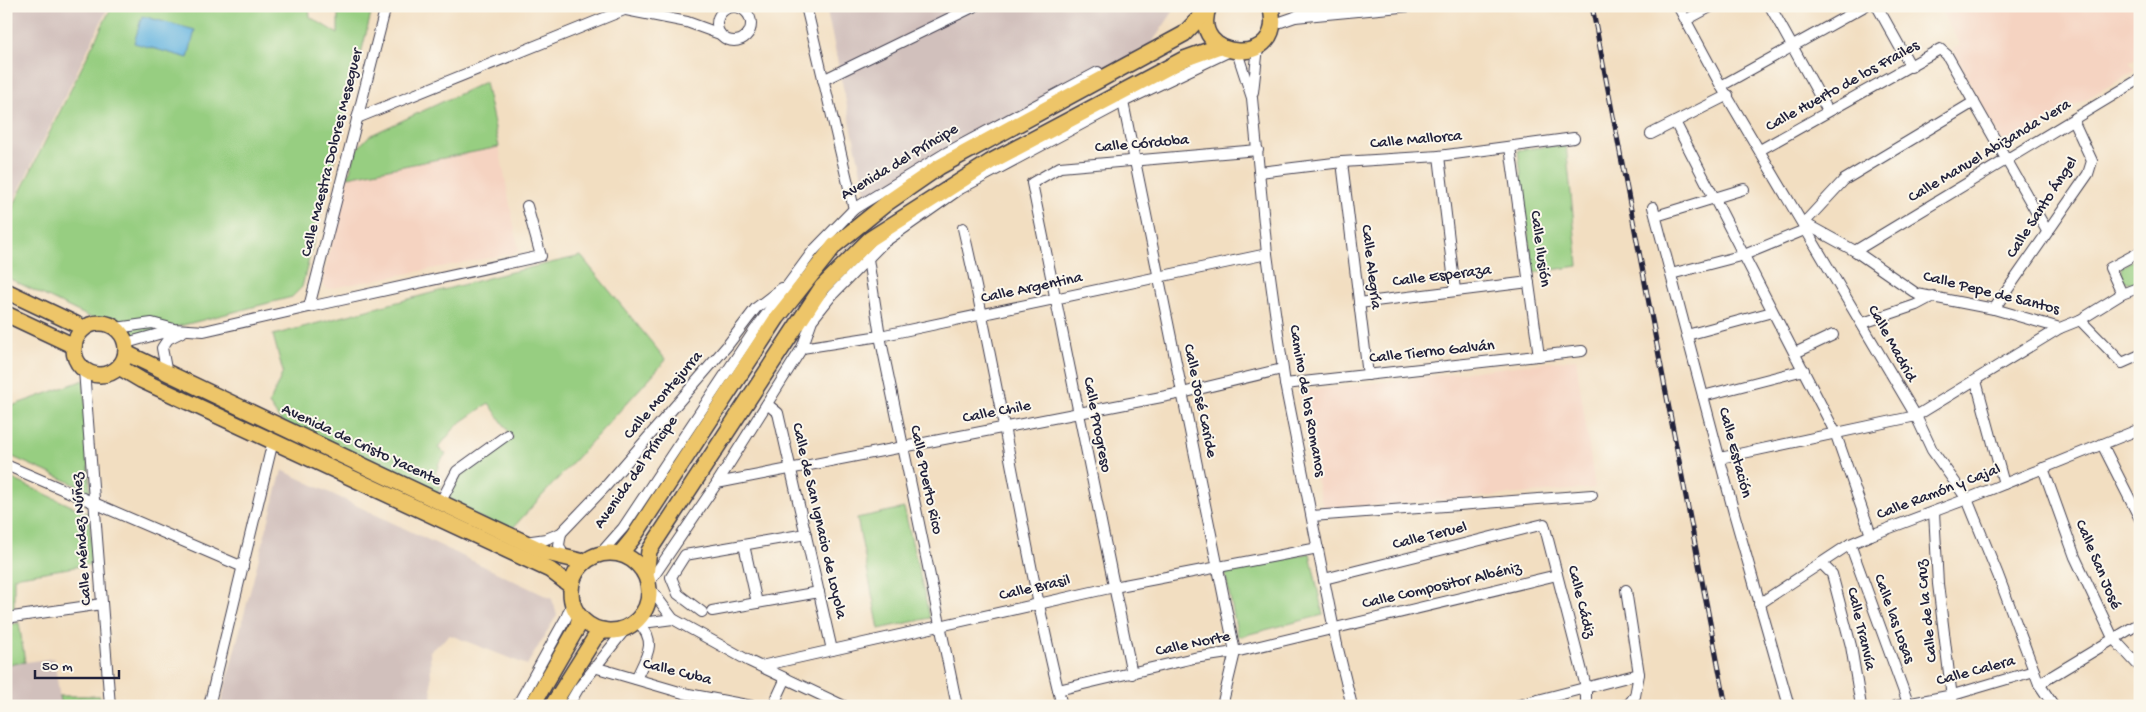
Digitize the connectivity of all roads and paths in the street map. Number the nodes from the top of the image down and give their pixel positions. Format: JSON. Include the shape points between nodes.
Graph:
{"nodes":[{"id":1,"x":386,"y":6,"type":"edge"},
{"id":2,"x":806,"y":6,"type":"edge"},
{"id":3,"x":975,"y":6,"type":"edge"},
{"id":4,"x":1313,"y":6,"type":"edge"},
{"id":5,"x":1411,"y":6,"type":"edge"},
{"id":6,"x":1678,"y":6,"type":"edge"},
{"id":7,"x":1712,"y":6,"type":"edge"},
{"id":8,"x":1770,"y":6,"type":"edge"},
{"id":9,"x":1865,"y":6,"type":"edge"},
{"id":10,"x":1877,"y":6,"type":"edge"},
{"id":11,"x":627,"y":7,"type":"edge"},
{"id":12,"x":1207,"y":8,"type":"edge"},
{"id":13,"x":1274,"y":13,"type":"edge"},
{"id":14,"x":1295,"y":17,"type":"junction"},
{"id":15,"x":1686,"y":20,"type":"junction"},
{"id":16,"x":720,"y":34,"type":"dead end"},
{"id":17,"x":1792,"y":46,"type":"junction"},
{"id":18,"x":1258,"y":47,"type":"junction"},
{"id":19,"x":1229,"y":50,"type":"junction"},
{"id":20,"x":1910,"y":67,"type":"junction"},
{"id":21,"x":2140,"y":79,"type":"edge"},
{"id":22,"x":823,"y":80,"type":"junction"},
{"id":23,"x":1721,"y":86,"type":"junction"},
{"id":24,"x":1728,"y":95,"type":"junction"},
{"id":25,"x":1252,"y":98,"type":"junction"},
{"id":26,"x":1123,"y":102,"type":"junction"},
{"id":27,"x":1974,"y":102,"type":"junction"},
{"id":28,"x":1828,"y":111,"type":"junction"},
{"id":29,"x":357,"y":118,"type":"junction"},
{"id":30,"x":2073,"y":120,"type":"junction"},
{"id":31,"x":1675,"y":122,"type":"junction"},
{"id":32,"x":1652,"y":134,"type":"dead end"},
{"id":33,"x":1574,"y":138,"type":"dead end"},
{"id":34,"x":1510,"y":147,"type":"junction"},
{"id":35,"x":1258,"y":150,"type":"junction"},
{"id":36,"x":1760,"y":150,"type":"junction"},
{"id":37,"x":1439,"y":156,"type":"junction"},
{"id":38,"x":1136,"y":161,"type":"junction"},
{"id":39,"x":2007,"y":161,"type":"junction"},
{"id":40,"x":1342,"y":162,"type":"junction"},
{"id":41,"x":1260,"y":172,"type":"junction"},
{"id":42,"x":1032,"y":183,"type":"joint"},
{"id":43,"x":1744,"y":189,"type":"dead end"},
{"id":44,"x":1714,"y":198,"type":"junction"},
{"id":45,"x":527,"y":206,"type":"dead end"},
{"id":46,"x":854,"y":209,"type":"junction"},
{"id":47,"x":1806,"y":226,"type":"junction"},
{"id":48,"x":963,"y":228,"type":"dead end"},
{"id":49,"x":2047,"y":231,"type":"junction"},
{"id":50,"x":1855,"y":251,"type":"junction"},
{"id":51,"x":2140,"y":252,"type":"edge"},
{"id":52,"x":1267,"y":254,"type":"junction"},
{"id":53,"x":1744,"y":254,"type":"junction"},
{"id":54,"x":868,"y":259,"type":"junction"},
{"id":55,"x":1671,"y":274,"type":"junction"},
{"id":56,"x":1159,"y":277,"type":"junction"},
{"id":57,"x":790,"y":282,"type":"junction"},
{"id":58,"x":1528,"y":282,"type":"junction"},
{"id":59,"x":2140,"y":287,"type":"edge"},
{"id":60,"x":6,"y":290,"type":"edge"},
{"id":61,"x":1455,"y":290,"type":"junction"},
{"id":62,"x":2122,"y":294,"type":"junction"},
{"id":63,"x":1933,"y":296,"type":"junction"},
{"id":64,"x":1056,"y":299,"type":"junction"},
{"id":65,"x":1359,"y":303,"type":"junction"},
{"id":66,"x":309,"y":307,"type":"junction"},
{"id":67,"x":1994,"y":309,"type":"junction"},
{"id":68,"x":1772,"y":312,"type":"junction"},
{"id":69,"x":6,"y":314,"type":"edge"},
{"id":70,"x":983,"y":314,"type":"junction"},
{"id":71,"x":2080,"y":320,"type":"junction"},
{"id":72,"x":1863,"y":324,"type":"junction"},
{"id":73,"x":84,"y":328,"type":"junction"},
{"id":74,"x":116,"y":328,"type":"junction"},
{"id":75,"x":2060,"y":328,"type":"junction"},
{"id":76,"x":179,"y":330,"type":"junction"},
{"id":77,"x":1687,"y":335,"type":"junction"},
{"id":78,"x":1833,"y":335,"type":"dead end"},
{"id":79,"x":880,"y":336,"type":"junction"},
{"id":80,"x":74,"y":346,"type":"junction"},
{"id":81,"x":802,"y":348,"type":"junction"},
{"id":82,"x":1582,"y":351,"type":"dead end"},
{"id":83,"x":1795,"y":353,"type":"junction"},
{"id":84,"x":123,"y":354,"type":"junction"},
{"id":85,"x":2140,"y":355,"type":"edge"},
{"id":86,"x":1539,"y":356,"type":"junction"},
{"id":87,"x":1282,"y":369,"type":"junction"},
{"id":88,"x":84,"y":370,"type":"junction"},
{"id":89,"x":1804,"y":370,"type":"junction"},
{"id":90,"x":167,"y":374,"type":"junction"},
{"id":91,"x":1368,"y":375,"type":"junction"},
{"id":92,"x":1976,"y":381,"type":"junction"},
{"id":93,"x":1284,"y":384,"type":"junction"},
{"id":94,"x":1182,"y":393,"type":"junction"},
{"id":95,"x":1703,"y":396,"type":"junction"},
{"id":96,"x":767,"y":404,"type":"junction"},
{"id":97,"x":1078,"y":413,"type":"junction"},
{"id":98,"x":1916,"y":416,"type":"junction"},
{"id":99,"x":1005,"y":427,"type":"junction"},
{"id":100,"x":2140,"y":429,"type":"edge"},
{"id":101,"x":1835,"y":432,"type":"junction"},
{"id":102,"x":507,"y":435,"type":"dead end"},
{"id":103,"x":273,"y":441,"type":"junction"},
{"id":104,"x":2102,"y":444,"type":"junction"},
{"id":105,"x":902,"y":447,"type":"junction"},
{"id":106,"x":1720,"y":458,"type":"junction"},
{"id":107,"x":6,"y":465,"type":"edge"},
{"id":108,"x":791,"y":468,"type":"junction"},
{"id":109,"x":2043,"y":468,"type":"junction"},
{"id":110,"x":717,"y":483,"type":"junction"},
{"id":111,"x":2004,"y":484,"type":"junction"},
{"id":112,"x":1592,"y":495,"type":"dead end"},
{"id":113,"x":1967,"y":499,"type":"junction"},
{"id":114,"x":440,"y":503,"type":"junction"},
{"id":115,"x":96,"y":504,"type":"junction"},
{"id":116,"x":1934,"y":512,"type":"junction"},
{"id":117,"x":1312,"y":516,"type":"junction"},
{"id":118,"x":2140,"y":518,"type":"edge"},
{"id":119,"x":1544,"y":524,"type":"joint"},
{"id":120,"x":561,"y":532,"type":"junction"},
{"id":121,"x":806,"y":534,"type":"junction"},
{"id":122,"x":1871,"y":535,"type":"junction"},
{"id":123,"x":524,"y":542,"type":"junction"},
{"id":124,"x":744,"y":544,"type":"junction"},
{"id":125,"x":1850,"y":544,"type":"junction"},
{"id":126,"x":1318,"y":548,"type":"junction"},
{"id":127,"x":600,"y":554,"type":"junction"},
{"id":128,"x":620,"y":554,"type":"junction"},
{"id":129,"x":564,"y":558,"type":"junction"},
{"id":130,"x":584,"y":562,"type":"junction"},
{"id":131,"x":1821,"y":563,"type":"junction"},
{"id":132,"x":1218,"y":565,"type":"junction"},
{"id":133,"x":242,"y":567,"type":"junction"},
{"id":134,"x":1557,"y":575,"type":"junction"},
{"id":135,"x":1324,"y":579,"type":"junction"},
{"id":136,"x":648,"y":582,"type":"junction"},
{"id":137,"x":1114,"y":587,"type":"junction"},
{"id":138,"x":1626,"y":590,"type":"dead end"},
{"id":139,"x":818,"y":592,"type":"junction"},
{"id":140,"x":572,"y":594,"type":"junction"},
{"id":141,"x":756,"y":603,"type":"junction"},
{"id":142,"x":1038,"y":603,"type":"junction"},
{"id":143,"x":102,"y":604,"type":"junction"},
{"id":144,"x":1759,"y":604,"type":"junction"},
{"id":145,"x":580,"y":617,"type":"junction"},
{"id":146,"x":6,"y":618,"type":"edge"},
{"id":147,"x":673,"y":619,"type":"junction"},
{"id":148,"x":2140,"y":622,"type":"edge"},
{"id":149,"x":633,"y":625,"type":"junction"},
{"id":150,"x":940,"y":626,"type":"junction"},
{"id":151,"x":1334,"y":628,"type":"junction"},
{"id":152,"x":603,"y":630,"type":"junction"},
{"id":153,"x":2114,"y":638,"type":"junction"},
{"id":154,"x":832,"y":650,"type":"junction"},
{"id":155,"x":1235,"y":652,"type":"junction"},
{"id":156,"x":2138,"y":665,"type":"dead end"},
{"id":157,"x":594,"y":666,"type":"junction"},
{"id":158,"x":761,"y":666,"type":"junction"},
{"id":159,"x":2034,"y":671,"type":"junction"},
{"id":160,"x":1132,"y":674,"type":"junction"},
{"id":161,"x":1639,"y":674,"type":"junction"},
{"id":162,"x":636,"y":678,"type":"junction"},
{"id":163,"x":786,"y":678,"type":"junction"},
{"id":164,"x":2039,"y":684,"type":"junction"},
{"id":165,"x":1586,"y":687,"type":"junction"},
{"id":166,"x":1058,"y":690,"type":"junction"},
{"id":167,"x":1953,"y":695,"type":"junction"},
{"id":168,"x":1908,"y":704,"type":"junction"},
{"id":169,"x":110,"y":706,"type":"edge"},
{"id":170,"x":209,"y":706,"type":"edge"},
{"id":171,"x":517,"y":706,"type":"edge"},
{"id":172,"x":532,"y":706,"type":"edge"},
{"id":173,"x":552,"y":706,"type":"edge"},
{"id":174,"x":568,"y":706,"type":"edge"},
{"id":175,"x":752,"y":706,"type":"edge"},
{"id":176,"x":773,"y":706,"type":"edge"},
{"id":177,"x":844,"y":706,"type":"edge"},
{"id":178,"x":957,"y":706,"type":"edge"},
{"id":179,"x":1062,"y":706,"type":"edge"},
{"id":180,"x":1222,"y":706,"type":"edge"},
{"id":181,"x":1352,"y":706,"type":"edge"},
{"id":182,"x":1515,"y":706,"type":"edge"},
{"id":183,"x":1586,"y":706,"type":"edge"},
{"id":184,"x":1622,"y":706,"type":"edge"},
{"id":185,"x":1789,"y":706,"type":"edge"},
{"id":186,"x":1861,"y":706,"type":"edge"},
{"id":187,"x":1896,"y":706,"type":"edge"},
{"id":188,"x":1953,"y":706,"type":"edge"},
{"id":189,"x":2054,"y":706,"type":"edge"}],
"edges":[{"from":1,"to":29,"type":"street","name":"Calle Maestra Dolores Meseguer"},
{"from":2,"to":22,"type":"street"},
{"from":3,"to":22,"type":"street"},
{"from":4,"to":14,"type":"street"},
{"from":5,"to":14,"type":"street"},
{"from":6,"to":15,"type":"street","name":"Calle Madrid"},
{"from":7,"to":15,"type":"street"},
{"from":8,"to":17,"type":"street"},
{"from":9,"to":17,"type":"street"},
{"from":10,"to":20,"type":"street"},
{"from":11,"to":16,"type":"street"},
{"from":11,"to":29,"type":"street"},
{"from":12,"to":19,"type":"main road","via":[[1208,30]]},
{"from":12,"to":46,"type":"street","name":"Avenida del Príncipe","via":[[1182,27],[944,154]]},
{"from":12,"to":128,"type":"main road","name":"Avenida del Príncipe","via":[[1184,34],[939,167],[835,245],[777,318]]},
{"from":13,"to":14,"type":"street"},
{"from":13,"to":18,"type":"main road","via":[[1265,41]]},
{"from":15,"to":23,"type":"street","name":"Calle Madrid"},
{"from":17,"to":23,"type":"street"},
{"from":17,"to":28,"type":"street"},
{"from":18,"to":19,"type":"main road","via":[[1250,51]]},
{"from":18,"to":25,"type":"street","name":"Camino de los Romanos"},
{"from":19,"to":25,"type":"street","name":"Camino de los Romanos"},
{"from":19,"to":26,"type":"street"},
{"from":19,"to":136,"type":"main road","via":[[1184,59],[990,162],[870,239],[822,286],[649,551]]},
{"from":20,"to":27,"type":"street","name":"Calle Huerto de los Frailes","via":[[1940,49],[1947,55]]},
{"from":20,"to":28,"type":"street","name":"Calle Huerto de los Frailes"},
{"from":21,"to":30,"type":"street","name":"Calle Manuel Abizanda Vera"},
{"from":22,"to":46,"type":"street"},
{"from":23,"to":24,"type":"street","name":"Calle Madrid"},
{"from":24,"to":31,"type":"street"},
{"from":24,"to":36,"type":"street","name":"Calle Madrid"},
{"from":25,"to":35,"type":"street","name":"Camino de los Romanos"},
{"from":26,"to":38,"type":"street","name":"Calle José Caride"},
{"from":26,"to":54,"type":"street","via":[[960,190],[883,243]]},
{"from":27,"to":39,"type":"street"},
{"from":27,"to":47,"type":"street","via":[[1844,180]]},
{"from":28,"to":36,"type":"street","name":"Calle Huerto de los Frailes"},
{"from":29,"to":66,"type":"street","name":"Calle Maestra Dolores Meseguer"},
{"from":30,"to":39,"type":"street","name":"Calle Manuel Abizanda Vera"},
{"from":30,"to":49,"type":"street","name":"Calle Santo Ángel","via":[[2092,161],[2088,174]]},
{"from":31,"to":32,"type":"street"},
{"from":31,"to":44,"type":"street"},
{"from":33,"to":34,"type":"street","name":"Calle Mallorca"},
{"from":34,"to":37,"type":"street","name":"Calle Mallorca"},
{"from":34,"to":58,"type":"street","name":"Calle Ilusión"},
{"from":35,"to":38,"type":"street","name":"Calle Córdoba"},
{"from":35,"to":41,"type":"street","name":"Camino de los Romanos"},
{"from":36,"to":47,"type":"street","name":"Calle Madrid"},
{"from":37,"to":40,"type":"street","name":"Calle Mallorca"},
{"from":37,"to":61,"type":"street"},
{"from":38,"to":42,"type":"street","name":"Calle Córdoba","via":[[1060,167]]},
{"from":38,"to":56,"type":"street","name":"Calle José Caride"},
{"from":39,"to":49,"type":"street"},
{"from":39,"to":50,"type":"street","name":"Calle Manuel Abizanda Vera"},
{"from":40,"to":41,"type":"street","name":"Calle Mallorca"},
{"from":40,"to":65,"type":"street","name":"Calle Alegría"},
{"from":41,"to":52,"type":"street","name":"Camino de los Romanos"},
{"from":42,"to":64,"type":"street","name":"Calle Progreso"},
{"from":43,"to":44,"type":"street"},
{"from":44,"to":53,"type":"street"},
{"from":44,"to":55,"type":"street","name":"Calle Estación","via":[[1654,211]]},
{"from":45,"to":66,"type":"street","via":[[541,256]]},
{"from":46,"to":57,"type":"street","name":"Avenida del Príncipe","via":[[813,251]]},
{"from":47,"to":50,"type":"street","name":"Calle Pepe de Santos"},
{"from":47,"to":53,"type":"street"},
{"from":47,"to":72,"type":"street","name":"Calle Madrid"},
{"from":48,"to":70,"type":"street"},
{"from":49,"to":67,"type":"street","name":"Calle Santo Ángel"},
{"from":50,"to":63,"type":"street","name":"Calle Pepe de Santos","via":[[1917,294]]},
{"from":51,"to":62,"type":"street","via":[[2110,268]]},
{"from":52,"to":56,"type":"street","name":"Calle Argentina"},
{"from":52,"to":87,"type":"street","name":"Camino de los Romanos"},
{"from":53,"to":55,"type":"street"},
{"from":53,"to":68,"type":"street"},
{"from":54,"to":79,"type":"street","name":"Calle Puerto Rico"},
{"from":54,"to":81,"type":"street","via":[[812,320]]},
{"from":55,"to":77,"type":"street","name":"Calle Estación"},
{"from":56,"to":64,"type":"street","name":"Calle Argentina"},
{"from":56,"to":94,"type":"street","name":"Calle José Caride"},
{"from":57,"to":120,"type":"street","name":"Calle Montejurra","via":[[756,308],[638,449]]},
{"from":57,"to":127,"type":"street","name":"Avenida del Príncipe","via":[[623,528]]},
{"from":58,"to":61,"type":"street","name":"Calle Esperaza"},
{"from":58,"to":86,"type":"street","name":"Calle Ilusión"},
{"from":59,"to":62,"type":"street","name":"Calle Pepe de Santos"},
{"from":60,"to":73,"type":"main road"},
{"from":61,"to":65,"type":"street","name":"Calle Esperaza"},
{"from":62,"to":71,"type":"street","name":"Calle Pepe de Santos"},
{"from":63,"to":67,"type":"street","name":"Calle Pepe de Santos"},
{"from":63,"to":72,"type":"street"},
{"from":64,"to":70,"type":"street","name":"Calle Argentina"},
{"from":64,"to":97,"type":"street","name":"Calle Progreso"},
{"from":65,"to":91,"type":"street","name":"Calle Alegría"},
{"from":66,"to":76,"type":"street","via":[[204,331]]},
{"from":67,"to":75,"type":"street","name":"Calle Pepe de Santos"},
{"from":68,"to":77,"type":"street"},
{"from":68,"to":83,"type":"street"},
{"from":69,"to":80,"type":"main road"},
{"from":70,"to":79,"type":"street","name":"Calle Argentina"},
{"from":70,"to":99,"type":"street"},
{"from":71,"to":75,"type":"street","name":"Calle Pepe de Santos"},
{"from":71,"to":85,"type":"street","via":[[2122,363]]},
{"from":72,"to":98,"type":"street","name":"Calle Madrid"},
{"from":73,"to":74,"type":"main road","via":[[99,322]]},
{"from":73,"to":80,"type":"main road","via":[[77,335]]},
{"from":74,"to":76,"type":"street","via":[[152,323]]},
{"from":74,"to":84,"type":"main road"},
{"from":75,"to":92,"type":"street"},
{"from":76,"to":84,"type":"street","via":[[144,336]]},
{"from":76,"to":90,"type":"street","via":[[162,348]]},
{"from":77,"to":95,"type":"street","name":"Calle Estación"},
{"from":78,"to":83,"type":"street"},
{"from":79,"to":81,"type":"street","name":"Calle Argentina"},
{"from":79,"to":105,"type":"street","name":"Calle Puerto Rico"},
{"from":80,"to":88,"type":"main road","via":[[76,361]]},
{"from":81,"to":96,"type":"street"},
{"from":82,"to":86,"type":"street","name":"Calle Tierno Galván"},
{"from":83,"to":89,"type":"street"},
{"from":84,"to":88,"type":"main road","via":[[108,373],[99,375]]},
{"from":84,"to":90,"type":"main road","name":"Avenida de Cristo Yacente"},
{"from":84,"to":103,"type":"main road","name":"Avenida de Cristo Yacente","via":[[141,380]]},
{"from":86,"to":91,"type":"street","name":"Calle Tierno Galván"},
{"from":87,"to":93,"type":"street","name":"Camino de los Romanos"},
{"from":87,"to":94,"type":"street","name":"Calle Chile"},
{"from":88,"to":115,"type":"street","name":"Calle Méndez Núñez"},
{"from":89,"to":95,"type":"street"},
{"from":89,"to":101,"type":"street"},
{"from":90,"to":114,"type":"main road","name":"Avenida de Cristo Yacente"},
{"from":91,"to":93,"type":"street","name":"Calle Tierno Galván"},
{"from":92,"to":98,"type":"street"},
{"from":92,"to":111,"type":"street"},
{"from":93,"to":117,"type":"street","name":"Camino de los Romanos"},
{"from":94,"to":97,"type":"street","name":"Calle Chile"},
{"from":94,"to":132,"type":"street","name":"Calle José Caride"},
{"from":95,"to":106,"type":"street","name":"Calle Estación"},
{"from":96,"to":108,"type":"street","name":"Calle de San Ignacio de Loyola","via":[[778,413]]},
{"from":96,"to":110,"type":"street"},
{"from":97,"to":99,"type":"street","name":"Calle Chile"},
{"from":97,"to":137,"type":"street","name":"Calle Progreso"},
{"from":98,"to":101,"type":"street"},
{"from":98,"to":113,"type":"street","name":"Calle Madrid","via":[[1932,450]]},
{"from":99,"to":105,"type":"street","name":"Calle Chile"},
{"from":99,"to":142,"type":"street"},
{"from":100,"to":104,"type":"street","name":"Calle Ramón y Cajal"},
{"from":101,"to":106,"type":"street"},
{"from":101,"to":122,"type":"street"},
{"from":102,"to":114,"type":"street","via":[[457,471]]},
{"from":103,"to":133,"type":"street"},
{"from":103,"to":140,"type":"main road","name":"Avenida de Cristo Yacente","via":[[550,570]]},
{"from":104,"to":109,"type":"street","name":"Calle Ramón y Cajal"},
{"from":104,"to":118,"type":"street"},
{"from":105,"to":108,"type":"street","name":"Calle Chile"},
{"from":105,"to":150,"type":"street","name":"Calle Puerto Rico"},
{"from":106,"to":144,"type":"street","name":"Calle Estación"},
{"from":107,"to":115,"type":"street"},
{"from":108,"to":110,"type":"street","name":"Calle Chile"},
{"from":108,"to":121,"type":"street","name":"Calle de San Ignacio de Loyola"},
{"from":109,"to":111,"type":"street","name":"Calle Ramón y Cajal"},
{"from":109,"to":153,"type":"street","name":"Calle San José","via":[[2075,558]]},
{"from":110,"to":136,"type":"street"},
{"from":111,"to":113,"type":"street","name":"Calle Ramón y Cajal"},
{"from":112,"to":117,"type":"street"},
{"from":113,"to":116,"type":"street","name":"Calle Ramón y Cajal"},
{"from":113,"to":159,"type":"street","name":"Calle Madrid"},
{"from":114,"to":123,"type":"main road","name":"Avenida de Cristo Yacente"},
{"from":115,"to":133,"type":"street"},
{"from":115,"to":143,"type":"street","name":"Calle Méndez Núñez"},
{"from":116,"to":122,"type":"street","name":"Calle Ramón y Cajal"},
{"from":116,"to":167,"type":"street","name":"Calle de la Cruz","via":[[1938,584]]},
{"from":117,"to":126,"type":"street","name":"Camino de los Romanos"},
{"from":119,"to":134,"type":"street","name":"Calle Cádiz"},
{"from":119,"to":135,"type":"street","name":"Calle Teruel"},
{"from":120,"to":123,"type":"street","via":[[546,539]]},
{"from":120,"to":129,"type":"street","via":[[559,545]]},
{"from":121,"to":124,"type":"street"},
{"from":121,"to":139,"type":"street","name":"Calle de San Ignacio de Loyola"},
{"from":122,"to":125,"type":"street","name":"Calle Ramón y Cajal"},
{"from":123,"to":129,"type":"main road","name":"Avenida de Cristo Yacente"},
{"from":124,"to":141,"type":"street"},
{"from":124,"to":141,"type":"street","via":[[685,554],[671,577],[678,594],[707,612]]},
{"from":125,"to":131,"type":"street","name":"Calle Ramón y Cajal"},
{"from":125,"to":168,"type":"street","name":"Calle las Losas"},
{"from":126,"to":132,"type":"street","name":"Calle Brasil"},
{"from":126,"to":135,"type":"street","name":"Camino de los Romanos"},
{"from":127,"to":128,"type":"main road"},
{"from":127,"to":130,"type":"main road"},
{"from":128,"to":136,"type":"main road","via":[[632,559]]},
{"from":129,"to":130,"type":"main road","name":"Avenida de Cristo Yacente"},
{"from":130,"to":140,"type":"main road","via":[[576,572]]},
{"from":131,"to":144,"type":"street","name":"Calle Ramón y Cajal"},
{"from":131,"to":186,"type":"street","name":"Calle Tranvía","via":[[1832,574],[1851,646]]},
{"from":132,"to":137,"type":"street","name":"Calle Brasil"},
{"from":132,"to":155,"type":"street","name":"Calle José Caride"},
{"from":133,"to":170,"type":"street"},
{"from":134,"to":151,"type":"street","name":"Calle Compositor Albéniz"},
{"from":134,"to":165,"type":"street","name":"Calle Cádiz"},
{"from":135,"to":151,"type":"street","name":"Camino de los Romanos"},
{"from":136,"to":147,"type":"street"},
{"from":136,"to":149,"type":"main road","via":[[648,604]]},
{"from":137,"to":142,"type":"street","name":"Calle Brasil"},
{"from":137,"to":160,"type":"street","name":"Calle Progreso"},
{"from":138,"to":161,"type":"street"},
{"from":139,"to":141,"type":"street"},
{"from":139,"to":154,"type":"street","name":"Calle de San Ignacio de Loyola"},
{"from":140,"to":145,"type":"main road"},
{"from":140,"to":171,"type":"street","via":[[566,618]]},
{"from":142,"to":150,"type":"street","name":"Calle Brasil"},
{"from":142,"to":166,"type":"street"},
{"from":143,"to":146,"type":"street"},
{"from":143,"to":169,"type":"street","name":"Calle Méndez Núñez"},
{"from":144,"to":185,"type":"street","name":"Calle Estación"},
{"from":145,"to":152,"type":"main road","via":[[592,627]]},
{"from":145,"to":172,"type":"main road","via":[[578,628]]},
{"from":147,"to":149,"type":"street"},
{"from":147,"to":158,"type":"street"},
{"from":148,"to":153,"type":"street"},
{"from":149,"to":152,"type":"main road","via":[[616,631]]},
{"from":149,"to":157,"type":"street"},
{"from":149,"to":162,"type":"street","via":[[649,634],[650,646]]},
{"from":150,"to":154,"type":"street","name":"Calle Brasil"},
{"from":150,"to":178,"type":"street","name":"Calle Puerto Rico"},
{"from":151,"to":155,"type":"street","name":"Calle Norte"},
{"from":151,"to":181,"type":"street","name":"Camino de los Romanos"},
{"from":152,"to":173,"type":"main road"},
{"from":153,"to":156,"type":"street","name":"Calle San José"},
{"from":153,"to":164,"type":"street"},
{"from":154,"to":158,"type":"street","name":"Calle Brasil"},
{"from":155,"to":160,"type":"street","name":"Calle Norte","via":[[1194,658]]},
{"from":155,"to":180,"type":"street","name":"Calle José Caride"},
{"from":157,"to":162,"type":"street","name":"Calle Cuba"},
{"from":157,"to":174,"type":"street"},
{"from":158,"to":163,"type":"street"},
{"from":159,"to":164,"type":"street","name":"Calle Madrid"},
{"from":159,"to":167,"type":"street","name":"Calle Calera"},
{"from":160,"to":166,"type":"street","name":"Calle Norte"},
{"from":161,"to":165,"type":"street"},
{"from":161,"to":184,"type":"street","via":[[1635,696],[1628,705]]},
{"from":162,"to":175,"type":"street","name":"Calle Cuba","via":[[683,693]]},
{"from":163,"to":176,"type":"street"},
{"from":163,"to":177,"type":"street"},
{"from":164,"to":189,"type":"street","name":"Calle Madrid"},
{"from":165,"to":182,"type":"street"},
{"from":165,"to":183,"type":"street","name":"Calle Cádiz"},
{"from":166,"to":179,"type":"street"},
{"from":167,"to":168,"type":"street","name":"Calle Calera"},
{"from":167,"to":188,"type":"street","name":"Calle de la Cruz"},
{"from":168,"to":187,"type":"street","name":"Calle Calera"}]}
